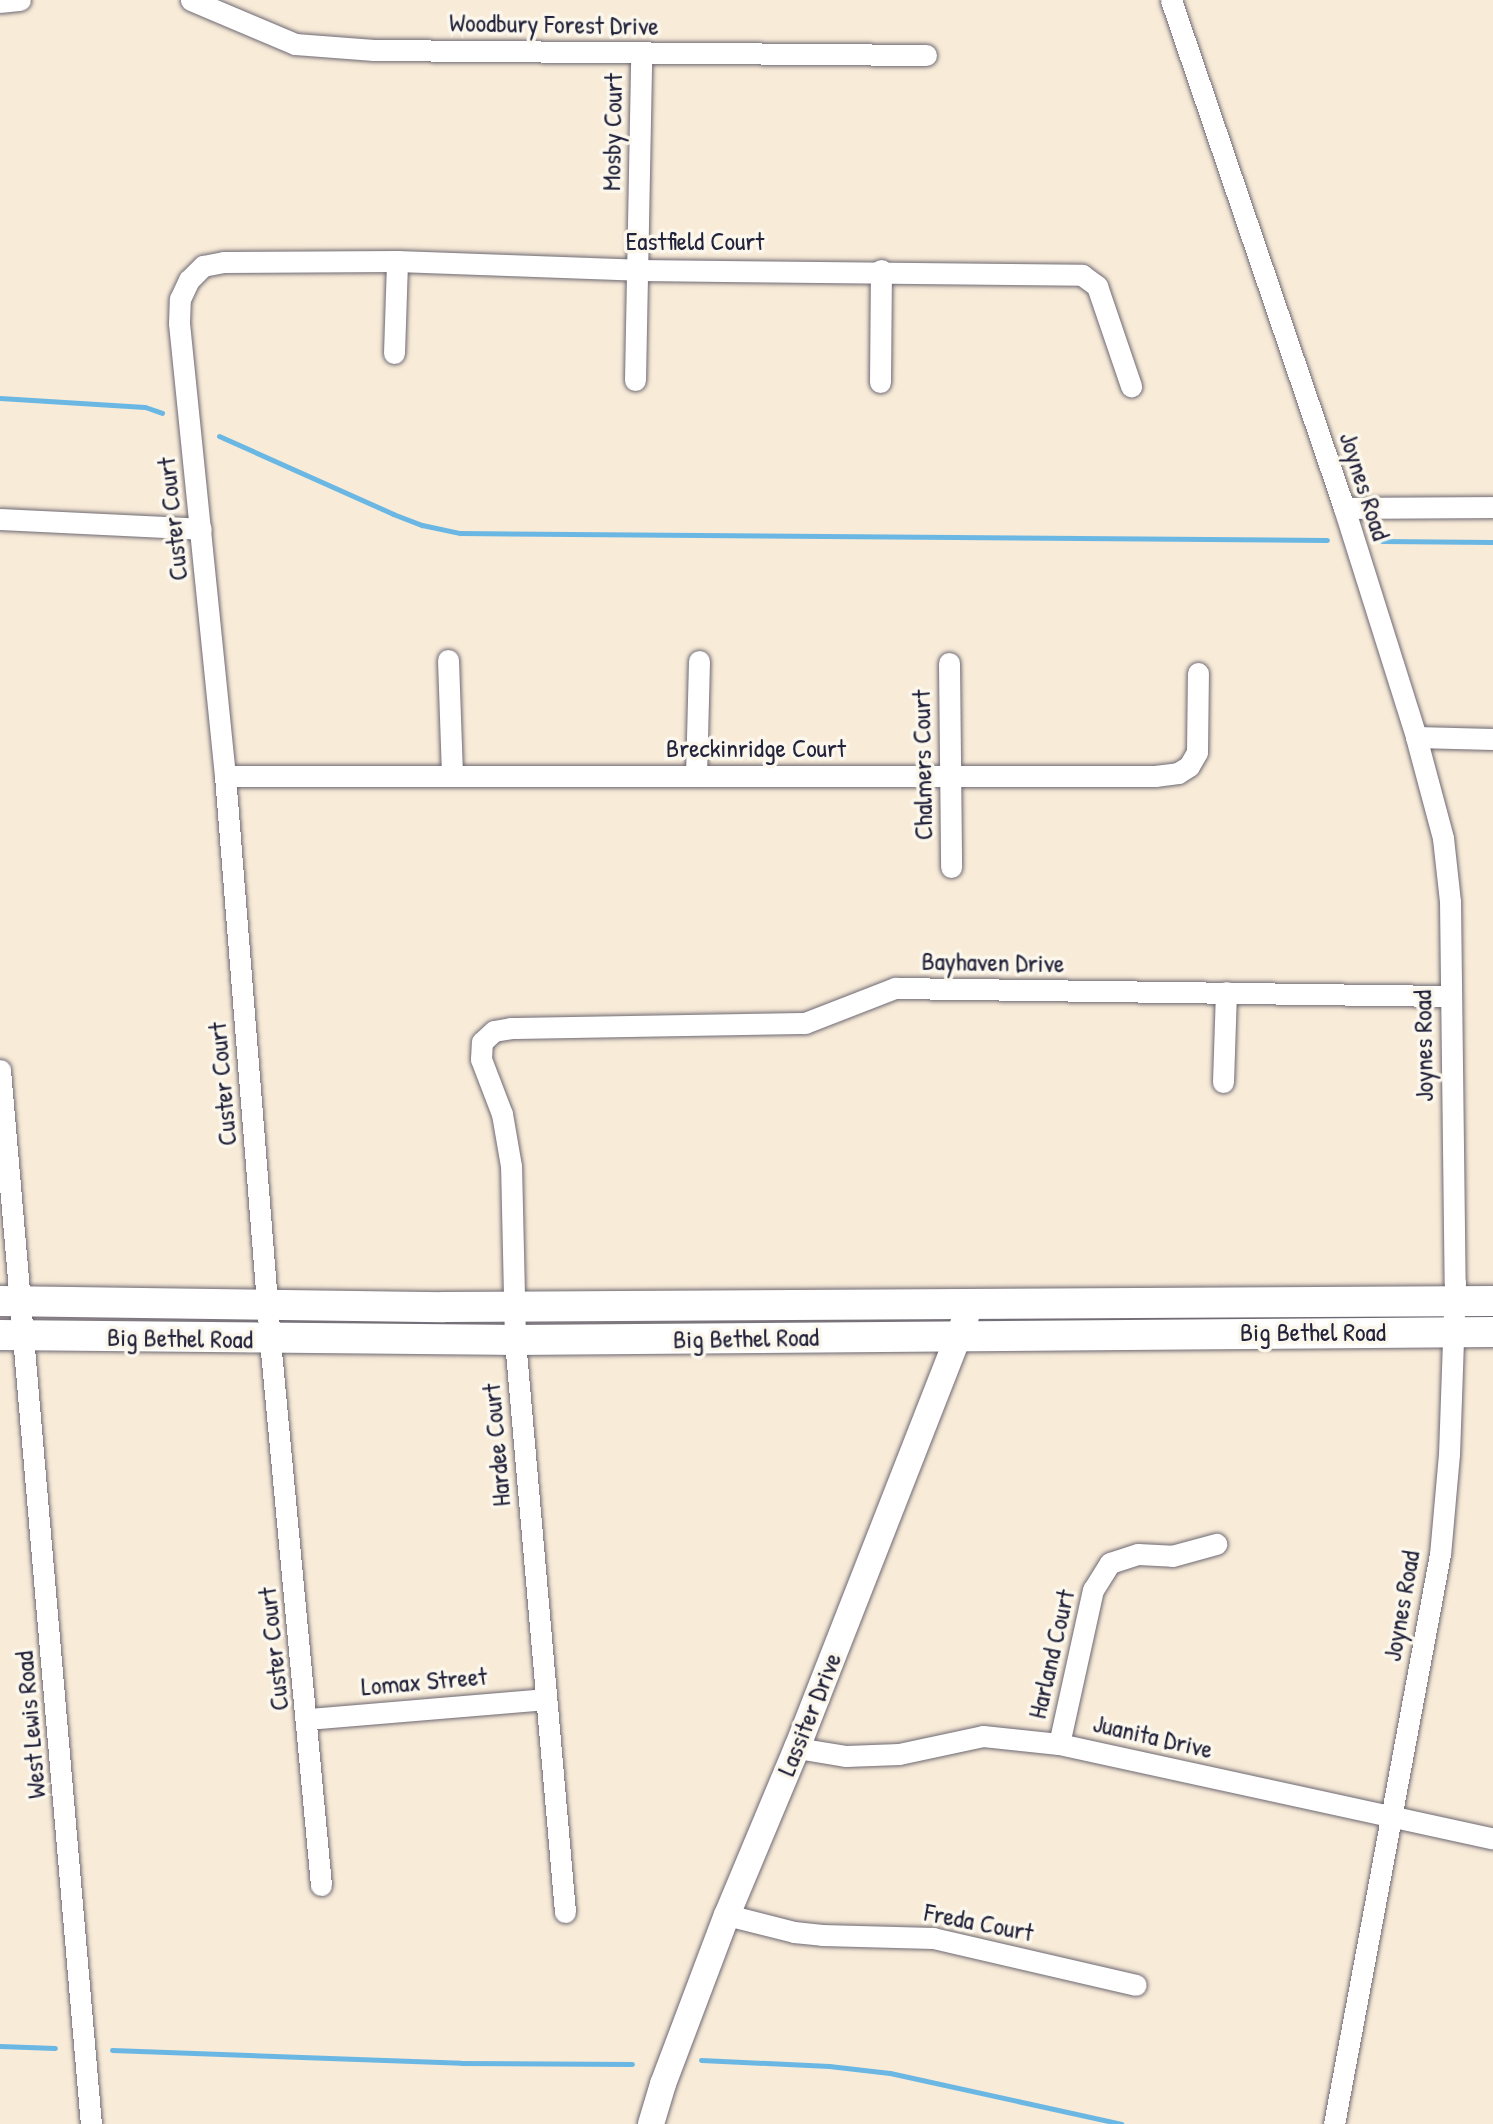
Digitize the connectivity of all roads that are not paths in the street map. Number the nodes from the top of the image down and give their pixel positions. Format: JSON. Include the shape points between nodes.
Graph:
{"nodes":[{"id":1,"x":20,"y":0,"type":"edge"},
{"id":2,"x":191,"y":0,"type":"edge"},
{"id":3,"x":1171,"y":0,"type":"edge"},
{"id":4,"x":0,"y":2,"type":"edge"},
{"id":5,"x":641,"y":53,"type":"junction"},
{"id":6,"x":926,"y":55,"type":"dead end"},
{"id":7,"x":397,"y":261,"type":"junction"},
{"id":8,"x":638,"y":270,"type":"junction"},
{"id":9,"x":881,"y":270,"type":"junction"},
{"id":10,"x":189,"y":280,"type":"joint"},
{"id":11,"x":394,"y":353,"type":"dead end"},
{"id":12,"x":635,"y":380,"type":"dead end"},
{"id":13,"x":880,"y":382,"type":"dead end"},
{"id":14,"x":1131,"y":386,"type":"dead end"},
{"id":15,"x":1493,"y":507,"type":"edge"},
{"id":16,"x":1344,"y":508,"type":"junction"},
{"id":17,"x":0,"y":519,"type":"edge"},
{"id":18,"x":201,"y":528,"type":"junction"},
{"id":19,"x":448,"y":660,"type":"dead end"},
{"id":20,"x":699,"y":661,"type":"dead end"},
{"id":21,"x":949,"y":663,"type":"dead end"},
{"id":22,"x":1198,"y":673,"type":"dead end"},
{"id":23,"x":1416,"y":737,"type":"junction"},
{"id":24,"x":1493,"y":739,"type":"edge"},
{"id":25,"x":225,"y":776,"type":"junction"},
{"id":26,"x":452,"y":776,"type":"junction"},
{"id":27,"x":696,"y":776,"type":"junction"},
{"id":28,"x":951,"y":776,"type":"junction"},
{"id":29,"x":951,"y":867,"type":"dead end"},
{"id":30,"x":1226,"y":992,"type":"junction"},
{"id":31,"x":1450,"y":996,"type":"junction"},
{"id":32,"x":542,"y":1027,"type":"joint"},
{"id":33,"x":0,"y":1070,"type":"edge"},
{"id":34,"x":1223,"y":1082,"type":"dead end"},
{"id":35,"x":11,"y":1301,"type":"edge"},
{"id":36,"x":1493,"y":1301,"type":"edge"},
{"id":37,"x":1454,"y":1302,"type":"junction"},
{"id":38,"x":971,"y":1304,"type":"junction"},
{"id":39,"x":267,"y":1305,"type":"junction"},
{"id":40,"x":514,"y":1306,"type":"junction"},
{"id":41,"x":1453,"y":1332,"type":"junction"},
{"id":42,"x":1493,"y":1332,"type":"edge"},
{"id":43,"x":13,"y":1335,"type":"edge"},
{"id":44,"x":958,"y":1335,"type":"junction"},
{"id":45,"x":270,"y":1340,"type":"junction"},
{"id":46,"x":515,"y":1340,"type":"junction"},
{"id":47,"x":1216,"y":1544,"type":"dead end"},
{"id":48,"x":545,"y":1699,"type":"junction"},
{"id":49,"x":308,"y":1719,"type":"junction"},
{"id":50,"x":1059,"y":1744,"type":"junction"},
{"id":51,"x":797,"y":1748,"type":"junction"},
{"id":52,"x":1390,"y":1819,"type":"junction"},
{"id":53,"x":1493,"y":1839,"type":"edge"},
{"id":54,"x":321,"y":1885,"type":"dead end"},
{"id":55,"x":565,"y":1912,"type":"dead end"},
{"id":56,"x":727,"y":1915,"type":"junction"},
{"id":57,"x":1136,"y":1984,"type":"dead end"},
{"id":58,"x":91,"y":2124,"type":"edge"},
{"id":59,"x":651,"y":2124,"type":"edge"},
{"id":60,"x":1334,"y":2124,"type":"edge"}],
"edges":[{"from":1,"to":4,"type":"street"},
{"from":2,"to":5,"type":"street","name":"Woodbury Forest Drive","via":[[295,44],[374,50]]},
{"from":3,"to":16,"type":"street","name":"Joynes Road"},
{"from":5,"to":6,"type":"street","name":"Woodbury Forest Drive"},
{"from":5,"to":8,"type":"street","name":"Mosby Court"},
{"from":7,"to":8,"type":"street","name":"Eastfield Court"},
{"from":7,"to":10,"type":"street","name":"Eastfield Court","via":[[224,262],[203,266]]},
{"from":7,"to":11,"type":"street"},
{"from":8,"to":9,"type":"street","name":"Eastfield Court"},
{"from":8,"to":12,"type":"street","name":"Mosby Court"},
{"from":9,"to":13,"type":"street"},
{"from":9,"to":14,"type":"street","name":"Eastfield Court","via":[[1082,275],[1097,286]]},
{"from":10,"to":18,"type":"street","name":"Custer Court","via":[[180,299],[180,323]]},
{"from":15,"to":16,"type":"street"},
{"from":16,"to":23,"type":"street","name":"Joynes Road"},
{"from":17,"to":18,"type":"street"},
{"from":18,"to":25,"type":"street","name":"Custer Court"},
{"from":19,"to":26,"type":"street"},
{"from":20,"to":27,"type":"street"},
{"from":21,"to":28,"type":"street","name":"Chalmers Court"},
{"from":22,"to":28,"type":"street","name":"Breckinridge Court","via":[[1197,752],[1178,774]]},
{"from":23,"to":24,"type":"street"},
{"from":23,"to":31,"type":"street","name":"Joynes Road","via":[[1435,799],[1447,867]]},
{"from":25,"to":26,"type":"street","name":"Breckinridge Court"},
{"from":25,"to":39,"type":"street","name":"Custer Court"},
{"from":26,"to":27,"type":"street","name":"Breckinridge Court"},
{"from":27,"to":28,"type":"street","name":"Breckinridge Court"},
{"from":28,"to":29,"type":"street","name":"Chalmers Court"},
{"from":30,"to":31,"type":"street","name":"Bayhaven Drive"},
{"from":30,"to":32,"type":"street","name":"Bayhaven Drive","via":[[895,988],[805,1023]]},
{"from":30,"to":34,"type":"street"},
{"from":31,"to":37,"type":"street","name":"Joynes Road"},
{"from":32,"to":40,"type":"street","name":"Hardee Court","via":[[494,1031],[482,1042],[481,1051],[502,1114],[511,1166]]},
{"from":33,"to":35,"type":"street","name":"West Lewis Road"},
{"from":35,"to":39,"type":"main road","name":"Big Bethel Road"},
{"from":35,"to":43,"type":"street","name":"West Lewis Road"},
{"from":36,"to":37,"type":"main road","name":"Big Bethel Road"},
{"from":37,"to":38,"type":"main road","name":"Big Bethel Road"},
{"from":37,"to":41,"type":"street","name":"Joynes Road"},
{"from":38,"to":40,"type":"main road","name":"Big Bethel Road"},
{"from":38,"to":44,"type":"street","name":"Lassiter Drive"},
{"from":39,"to":40,"type":"main road","name":"Big Bethel Road"},
{"from":39,"to":45,"type":"street","name":"Custer Court"},
{"from":40,"to":46,"type":"street","name":"Hardee Court"},
{"from":41,"to":42,"type":"main road","name":"Big Bethel Road"},
{"from":41,"to":44,"type":"main road","name":"Big Bethel Road"},
{"from":41,"to":52,"type":"street","name":"Joynes Road","via":[[1450,1454],[1440,1553]]},
{"from":43,"to":45,"type":"main road","name":"Big Bethel Road"},
{"from":43,"to":58,"type":"street","name":"West Lewis Road"},
{"from":44,"to":46,"type":"main road","name":"Big Bethel Road"},
{"from":44,"to":51,"type":"street","name":"Lassiter Drive"},
{"from":45,"to":46,"type":"main road","name":"Big Bethel Road"},
{"from":45,"to":49,"type":"street","name":"Custer Court"},
{"from":46,"to":48,"type":"street","name":"Hardee Court"},
{"from":47,"to":50,"type":"street","name":"Harland Court","via":[[1172,1556],[1138,1553],[1110,1563],[1093,1590]]},
{"from":48,"to":49,"type":"street","name":"Lomax Street"},
{"from":48,"to":55,"type":"street","name":"Hardee Court"},
{"from":49,"to":54,"type":"street","name":"Custer Court"},
{"from":50,"to":51,"type":"street","name":"Juanita Drive","via":[[982,1736],[899,1754],[846,1756]]},
{"from":50,"to":52,"type":"street","name":"Juanita Drive"},
{"from":51,"to":56,"type":"street","name":"Lassiter Drive"},
{"from":52,"to":53,"type":"street","name":"Juanita Drive"},
{"from":52,"to":60,"type":"street","name":"Joynes Road"},
{"from":56,"to":57,"type":"street","name":"Freda Court","via":[[794,1932],[933,1938]]},
{"from":56,"to":59,"type":"street","name":"Lassiter Drive"}]}
